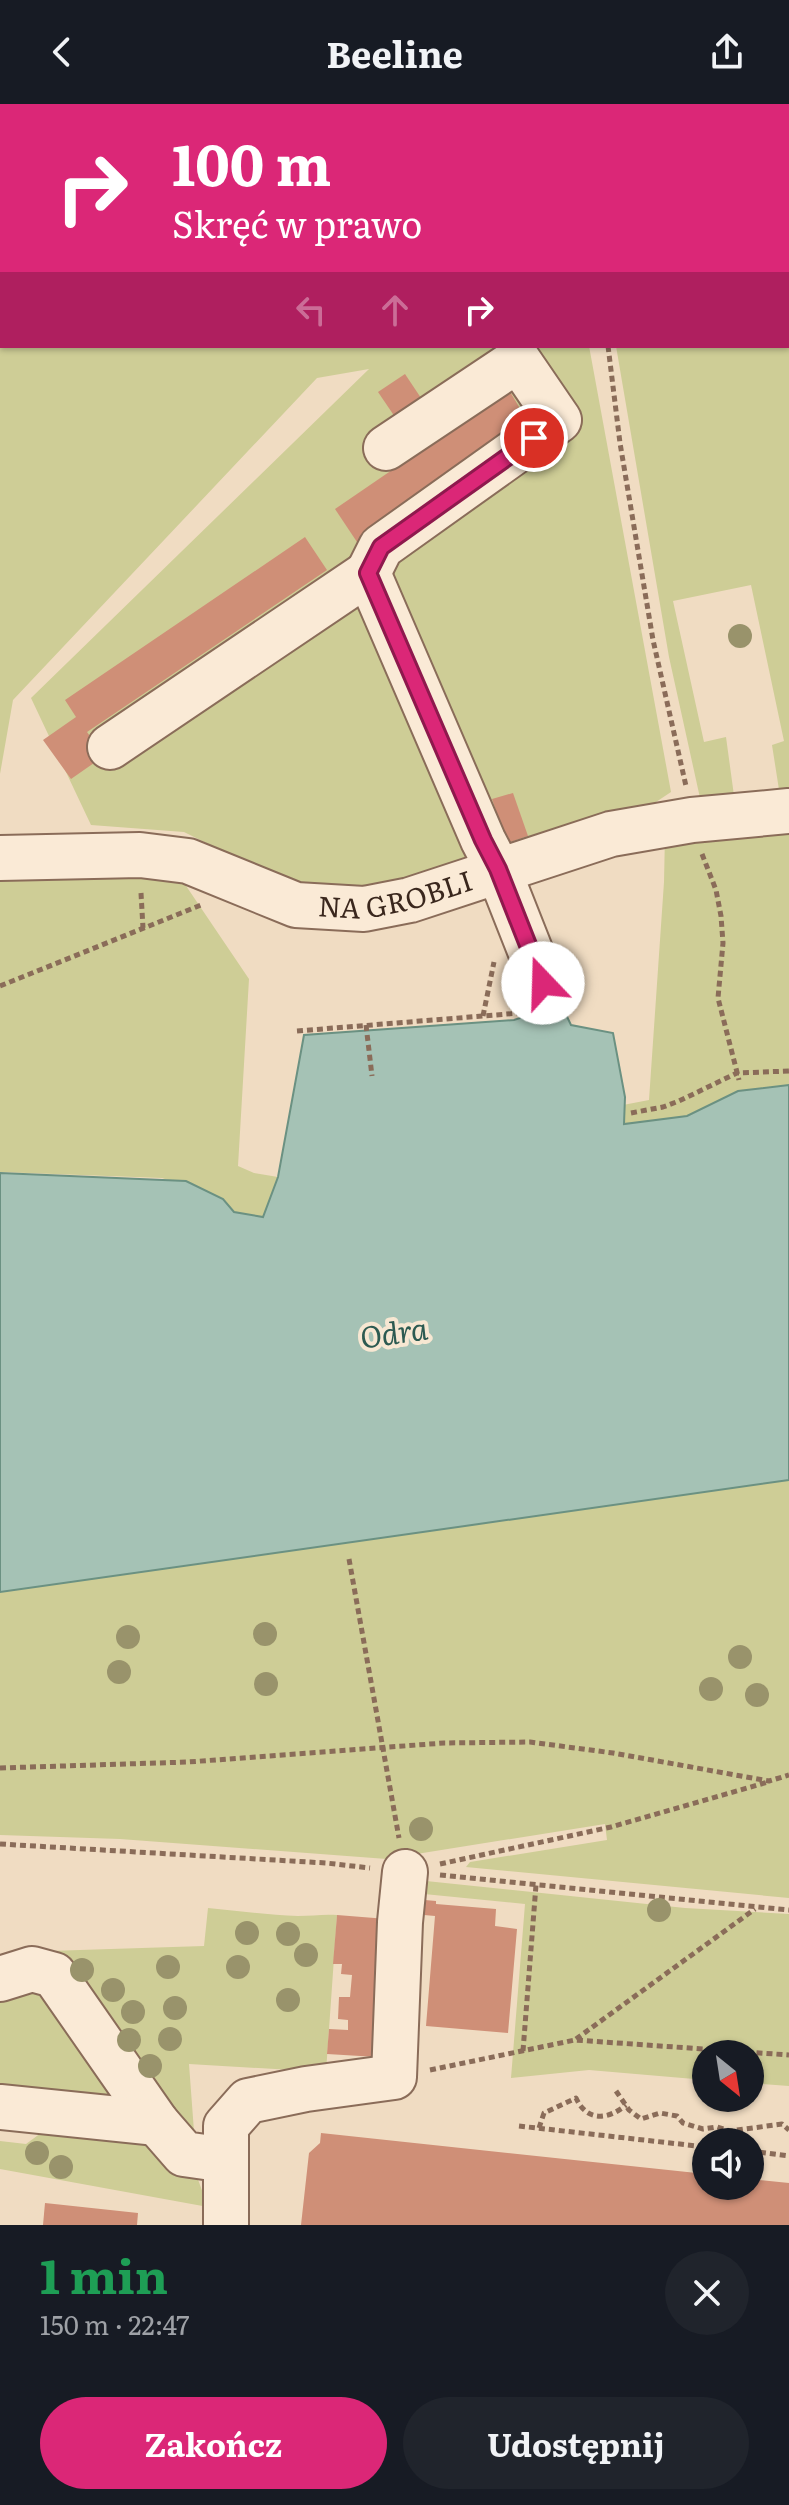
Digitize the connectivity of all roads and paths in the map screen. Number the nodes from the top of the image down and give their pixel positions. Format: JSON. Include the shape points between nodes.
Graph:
{"nodes":[{"id":1,"x":608,"y":348,"type":"edge"},
{"id":2,"x":386,"y":448,"type":"dead end"},
{"id":3,"x":368,"y":573,"type":"junction"},
{"id":4,"x":110,"y":747,"type":"dead end"},
{"id":5,"x":789,"y":811,"type":"edge"},
{"id":6,"x":692,"y":820,"type":"junction"},
{"id":7,"x":0,"y":858,"type":"edge"},
{"id":8,"x":705,"y":864,"type":"dead end"},
{"id":9,"x":498,"y":869,"type":"junction"},
{"id":10,"x":210,"y":901,"type":"dead end"},
{"id":11,"x":0,"y":986,"type":"edge"},
{"id":12,"x":536,"y":997,"type":"joint"},
{"id":13,"x":366,"y":1025,"type":"junction"},
{"id":14,"x":297,"y":1031,"type":"dead end"},
{"id":15,"x":789,"y":1071,"type":"edge"},
{"id":16,"x":372,"y":1076,"type":"dead end"},
{"id":17,"x":738,"y":1076,"type":"junction"},
{"id":18,"x":631,"y":1113,"type":"dead end"},
{"id":19,"x":349,"y":1559,"type":"dead end"},
{"id":20,"x":381,"y":1748,"type":"junction"},
{"id":21,"x":0,"y":1768,"type":"edge"},
{"id":22,"x":789,"y":1775,"type":"edge"},
{"id":23,"x":769,"y":1781,"type":"junction"},
{"id":24,"x":405,"y":1872,"type":"junction"},
{"id":25,"x":536,"y":1885,"type":"dead end"},
{"id":26,"x":757,"y":1907,"type":"dead end"},
{"id":27,"x":0,"y":1979,"type":"edge"},
{"id":28,"x":575,"y":2040,"type":"junction"},
{"id":29,"x":523,"y":2051,"type":"junction"},
{"id":30,"x":789,"y":2055,"type":"edge"},
{"id":31,"x":394,"y":2077,"type":"junction"},
{"id":32,"x":616,"y":2091,"type":"dead end"},
{"id":33,"x":626,"y":2105,"type":"junction"},
{"id":34,"x":0,"y":2107,"type":"edge"},
{"id":35,"x":157,"y":2123,"type":"junction"},
{"id":36,"x":519,"y":2126,"type":"dead end"},
{"id":37,"x":539,"y":2128,"type":"junction"},
{"id":38,"x":789,"y":2130,"type":"edge"},
{"id":39,"x":226,"y":2143,"type":"junction"},
{"id":40,"x":692,"y":2145,"type":"edge"},
{"id":41,"x":764,"y":2153,"type":"edge"},
{"id":42,"x":789,"y":2156,"type":"edge"},
{"id":43,"x":226,"y":2225,"type":"edge"}],
"edges":[{"from":1,"to":6,"type":"path","via":[[653,640]]},
{"from":2,"to":3,"type":"street","via":[[518,360],[559,420],[381,547]]},
{"from":3,"to":4,"type":"street"},
{"from":3,"to":9,"type":"street"},
{"from":5,"to":6,"type":"street","name":"NA GROBLI"},
{"from":6,"to":9,"type":"street","name":"NA GROBLI","via":[[611,834]]},
{"from":7,"to":9,"type":"street","name":"NA GROBLI","via":[[140,855],[188,861],[296,905],[364,909],[410,900]]},
{"from":8,"to":17,"type":"path","via":[[721,916],[718,998]]},
{"from":9,"to":12,"type":"street"},
{"from":10,"to":11,"type":"path"},
{"from":12,"to":13,"type":"path"},
{"from":13,"to":14,"type":"path"},
{"from":13,"to":16,"type":"path"},
{"from":15,"to":17,"type":"path"},
{"from":17,"to":18,"type":"path","via":[[663,1107]]},
{"from":19,"to":20,"type":"path"},
{"from":20,"to":21,"type":"path"},
{"from":20,"to":23,"type":"path","via":[[530,1742]]},
{"from":20,"to":24,"type":"path"},
{"from":22,"to":23,"type":"path"},
{"from":23,"to":24,"type":"path","via":[[611,1827]]},
{"from":24,"to":31,"type":"street"},
{"from":25,"to":29,"type":"path"},
{"from":26,"to":28,"type":"path"},
{"from":27,"to":35,"type":"street","via":[[32,1969],[54,1975]]},
{"from":28,"to":29,"type":"path"},
{"from":28,"to":30,"type":"path"},
{"from":29,"to":31,"type":"path"},
{"from":31,"to":39,"type":"street","via":[[248,2101]]},
{"from":32,"to":33,"type":"path"},
{"from":33,"to":37,"type":"path","via":[[601,2118],[585,2111],[576,2098],[544,2113]]},
{"from":33,"to":38,"type":"path","via":[[637,2118],[660,2113],[703,2129],[735,2131],[782,2124]]},
{"from":34,"to":35,"type":"street"},
{"from":35,"to":39,"type":"street","via":[[184,2154]]},
{"from":36,"to":37,"type":"path"},
{"from":37,"to":40,"type":"path"},
{"from":39,"to":43,"type":"street"},
{"from":41,"to":42,"type":"path"}]}
